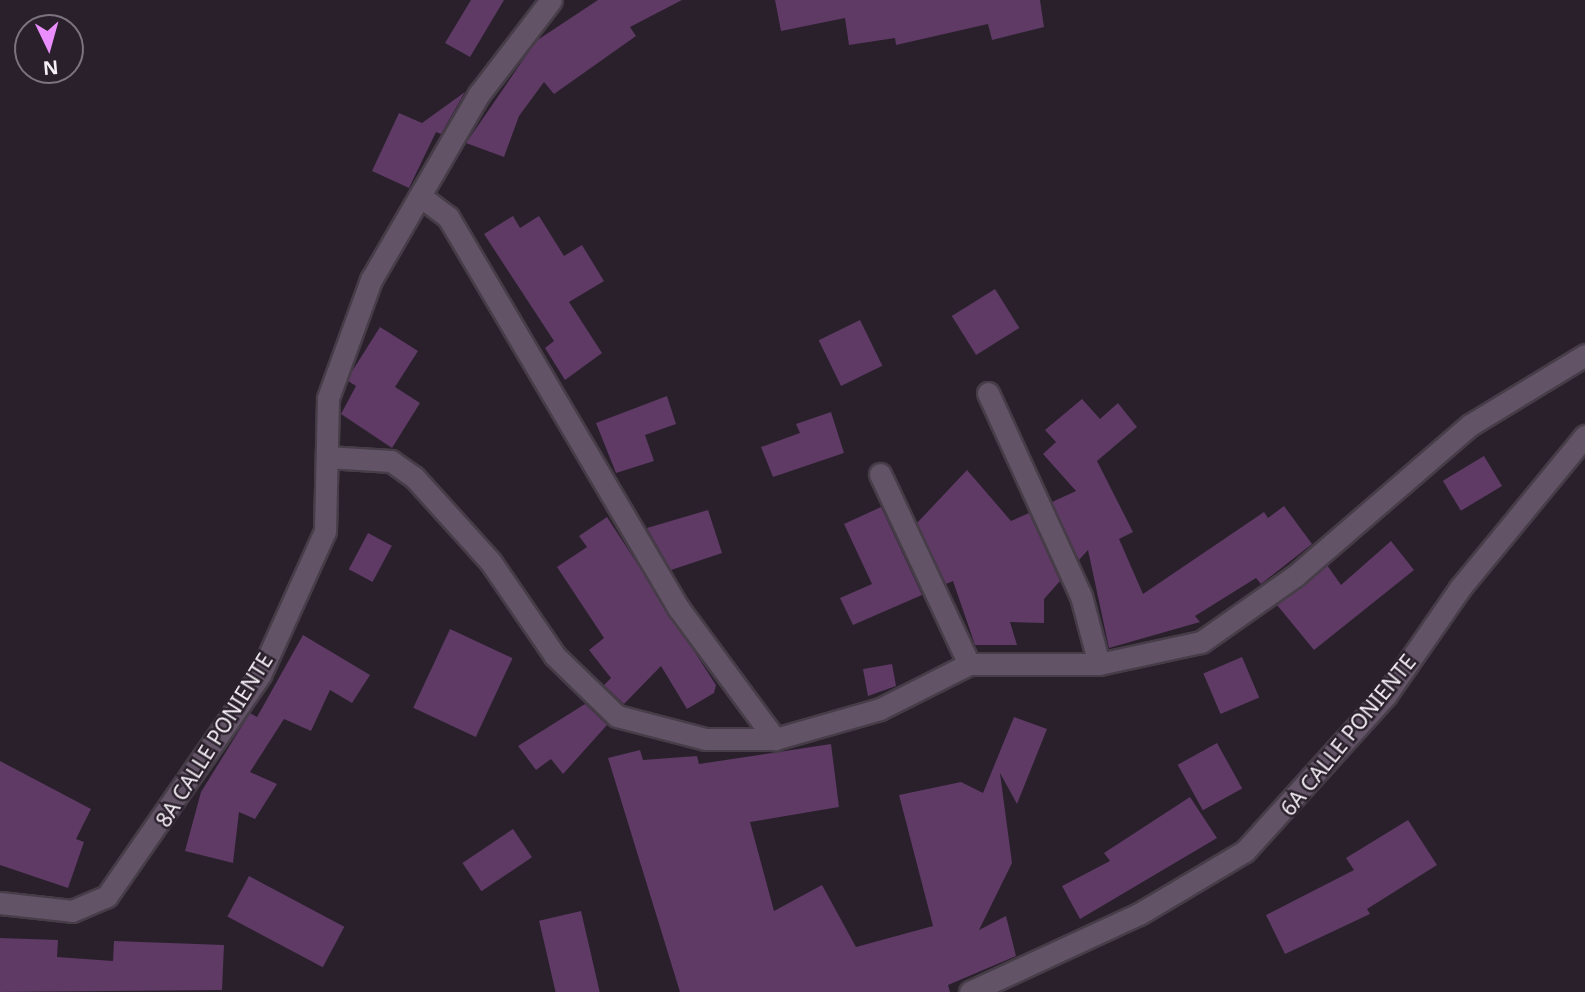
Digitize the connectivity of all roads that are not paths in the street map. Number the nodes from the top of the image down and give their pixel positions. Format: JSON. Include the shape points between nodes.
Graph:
{"nodes":[{"id":1,"x":551,"y":0,"type":"edge"},
{"id":2,"x":420,"y":196,"type":"junction"},
{"id":3,"x":1585,"y":355,"type":"edge"},
{"id":4,"x":988,"y":393,"type":"dead end"},
{"id":5,"x":1585,"y":436,"type":"edge"},
{"id":6,"x":327,"y":457,"type":"junction"},
{"id":7,"x":880,"y":474,"type":"dead end"},
{"id":8,"x":969,"y":664,"type":"junction"},
{"id":9,"x":1099,"y":664,"type":"junction"},
{"id":10,"x":775,"y":739,"type":"junction"},
{"id":11,"x":0,"y":903,"type":"edge"},
{"id":12,"x":970,"y":992,"type":"edge"}],
"edges":[{"from":1,"to":2,"type":"street","name":"8A CALLE PONIENTE","via":[[479,94]]},
{"from":2,"to":6,"type":"street","name":"8A CALLE PONIENTE","via":[[371,280],[349,336],[328,398]]},
{"from":2,"to":10,"type":"street","via":[[448,217],[679,609]]},
{"from":3,"to":9,"type":"street","via":[[1470,425],[1240,619],[1201,642]]},
{"from":4,"to":9,"type":"street","via":[[1081,596]]},
{"from":5,"to":12,"type":"street","name":"6A CALLE PONIENTE","via":[[1460,588],[1352,738],[1245,851],[1139,914]]},
{"from":6,"to":10,"type":"street","via":[[391,461],[414,477],[490,561],[555,656],[617,716],[705,739]]},
{"from":6,"to":11,"type":"street","name":"8A CALLE PONIENTE","via":[[325,531],[260,675],[124,878],[107,896],[72,911]]},
{"from":7,"to":8,"type":"street"},
{"from":8,"to":9,"type":"street"},
{"from":8,"to":10,"type":"street","via":[[880,709]]}]}
